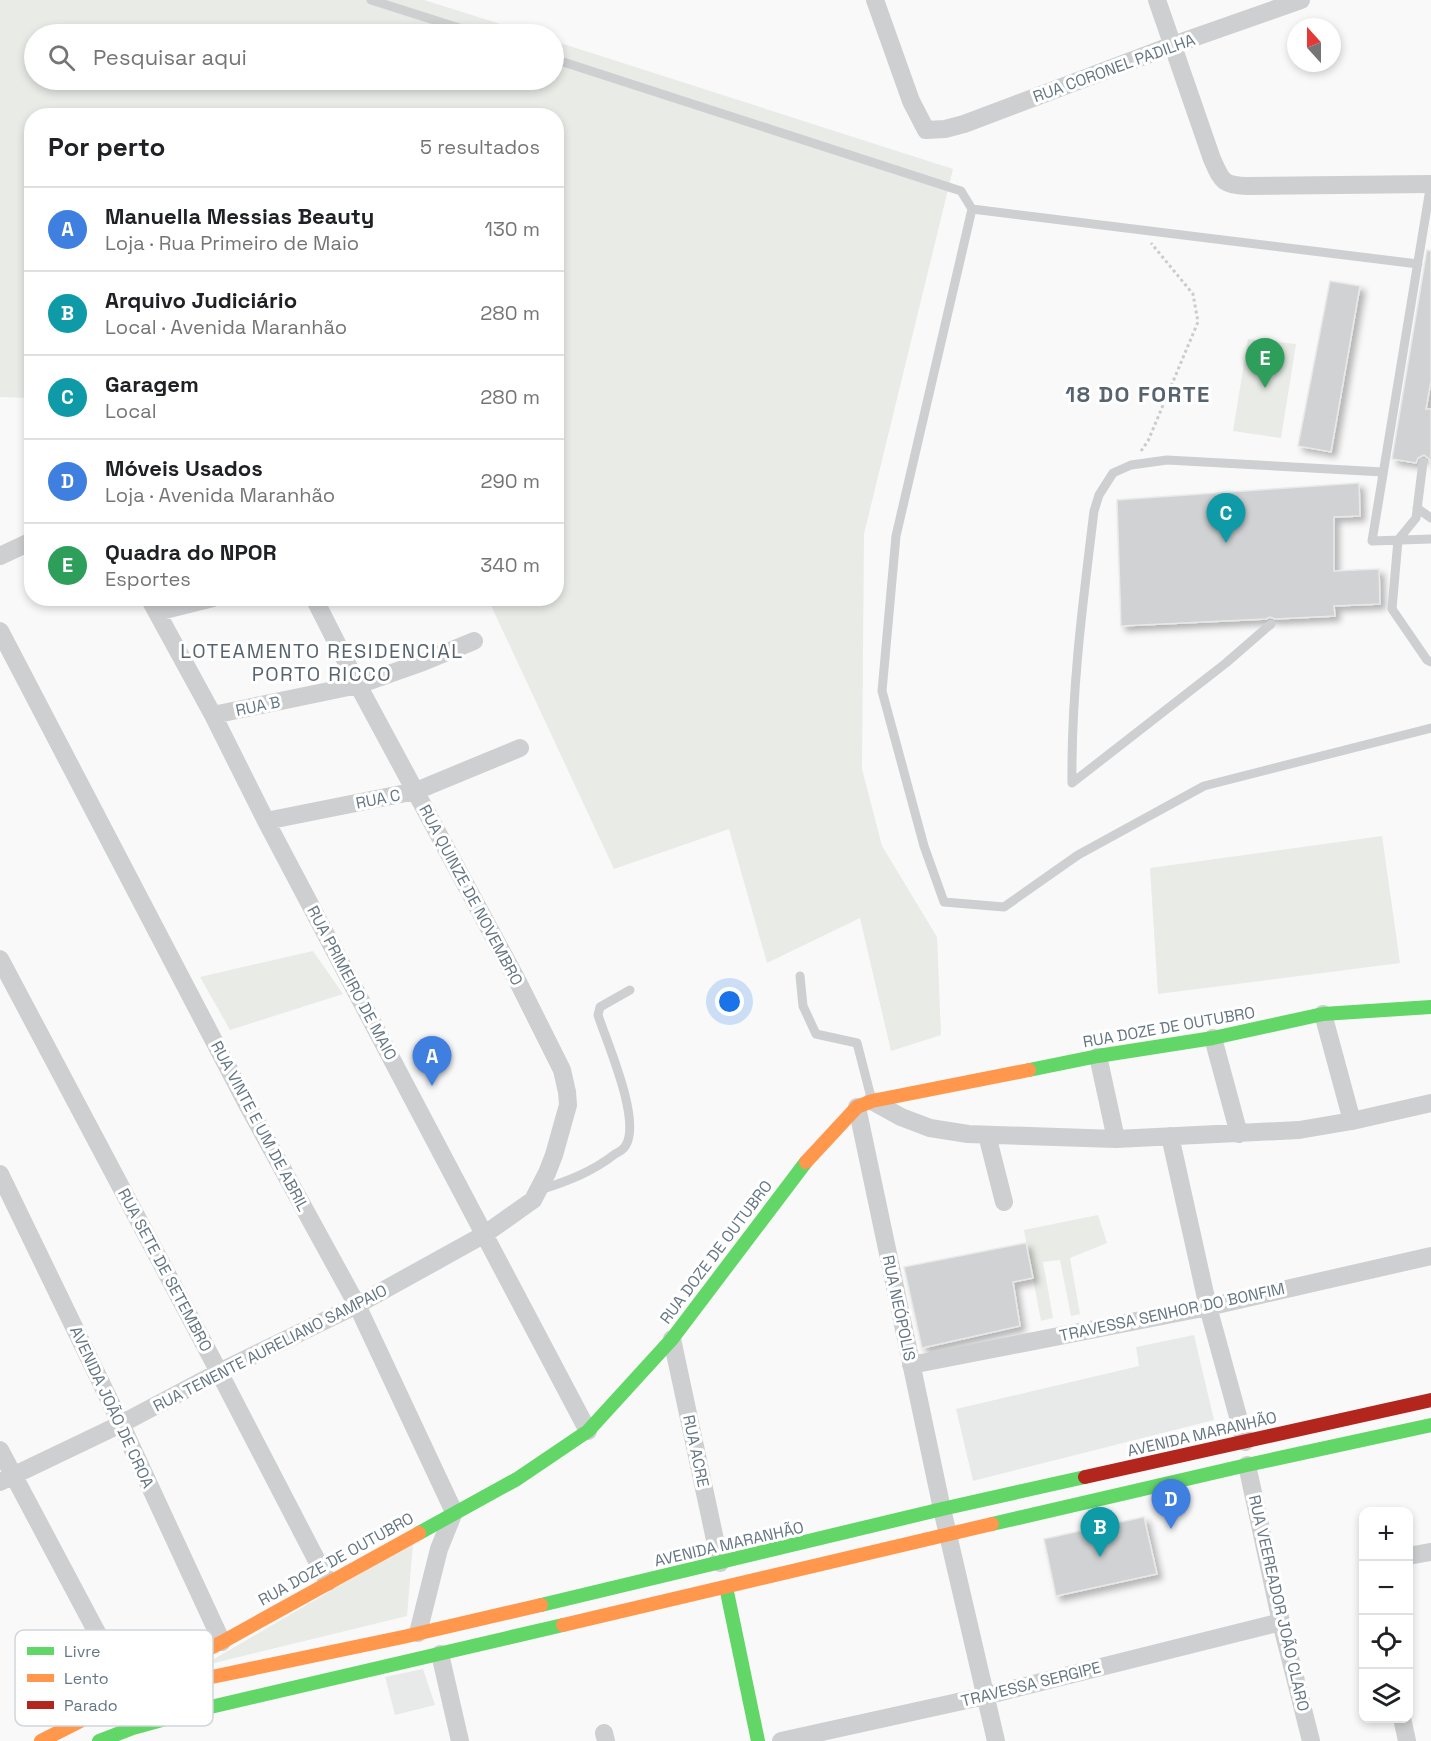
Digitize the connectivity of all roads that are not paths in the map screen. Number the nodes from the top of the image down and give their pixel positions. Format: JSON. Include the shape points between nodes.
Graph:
{"nodes":[{"id":1,"x":371,"y":0,"type":"edge"},
{"id":2,"x":875,"y":0,"type":"edge"},
{"id":3,"x":1157,"y":0,"type":"edge"},
{"id":4,"x":1300,"y":0,"type":"edge"},
{"id":5,"x":447,"y":24,"type":"edge"},
{"id":6,"x":1173,"y":45,"type":"junction"},
{"id":7,"x":564,"y":62,"type":"edge"},
{"id":8,"x":1431,"y":184,"type":"edge"},
{"id":9,"x":1431,"y":195,"type":"edge"},
{"id":10,"x":972,"y":209,"type":"junction"},
{"id":11,"x":1418,"y":264,"type":"junction"},
{"id":12,"x":1423,"y":462,"type":"dead end"},
{"id":13,"x":1383,"y":472,"type":"junction"},
{"id":14,"x":1417,"y":508,"type":"junction"},
{"id":15,"x":1431,"y":518,"type":"edge"},
{"id":16,"x":1431,"y":539,"type":"edge"},
{"id":17,"x":1398,"y":540,"type":"junction"},
{"id":18,"x":24,"y":545,"type":"edge"},
{"id":19,"x":0,"y":556,"type":"edge"},
{"id":20,"x":154,"y":606,"type":"edge"},
{"id":21,"x":318,"y":606,"type":"edge"},
{"id":22,"x":1271,"y":624,"type":"dead end"},
{"id":23,"x":0,"y":631,"type":"edge"},
{"id":24,"x":474,"y":641,"type":"dead end"},
{"id":25,"x":1431,"y":662,"type":"edge"},
{"id":26,"x":358,"y":685,"type":"junction"},
{"id":27,"x":213,"y":715,"type":"junction"},
{"id":28,"x":1431,"y":728,"type":"edge"},
{"id":29,"x":519,"y":748,"type":"dead end"},
{"id":30,"x":416,"y":792,"type":"junction"},
{"id":31,"x":266,"y":821,"type":"junction"},
{"id":32,"x":0,"y":959,"type":"edge"},
{"id":33,"x":800,"y":976,"type":"dead end"},
{"id":34,"x":630,"y":990,"type":"dead end"},
{"id":35,"x":1431,"y":1007,"type":"edge"},
{"id":36,"x":1323,"y":1014,"type":"junction"},
{"id":37,"x":1213,"y":1038,"type":"junction"},
{"id":38,"x":1098,"y":1056,"type":"junction"},
{"id":39,"x":1431,"y":1103,"type":"edge"},
{"id":40,"x":865,"y":1104,"type":"junction"},
{"id":41,"x":1352,"y":1121,"type":"junction"},
{"id":42,"x":1239,"y":1134,"type":"junction"},
{"id":43,"x":987,"y":1135,"type":"junction"},
{"id":44,"x":1170,"y":1136,"type":"junction"},
{"id":45,"x":1116,"y":1139,"type":"junction"},
{"id":46,"x":0,"y":1173,"type":"edge"},
{"id":47,"x":535,"y":1196,"type":"junction"},
{"id":48,"x":1004,"y":1202,"type":"dead end"},
{"id":49,"x":485,"y":1234,"type":"junction"},
{"id":50,"x":1431,"y":1256,"type":"edge"},
{"id":51,"x":357,"y":1305,"type":"junction"},
{"id":52,"x":1208,"y":1307,"type":"junction"},
{"id":53,"x":672,"y":1339,"type":"junction"},
{"id":54,"x":911,"y":1365,"type":"junction"},
{"id":55,"x":219,"y":1372,"type":"junction"},
{"id":56,"x":1431,"y":1400,"type":"edge"},
{"id":57,"x":121,"y":1424,"type":"junction"},
{"id":58,"x":1431,"y":1425,"type":"edge"},
{"id":59,"x":588,"y":1431,"type":"junction"},
{"id":60,"x":1245,"y":1442,"type":"junction"},
{"id":61,"x":0,"y":1450,"type":"edge"},
{"id":62,"x":1247,"y":1465,"type":"junction"},
{"id":63,"x":7,"y":1479,"type":"edge"},
{"id":64,"x":942,"y":1509,"type":"junction"},
{"id":65,"x":454,"y":1512,"type":"junction"},
{"id":66,"x":948,"y":1535,"type":"junction"},
{"id":67,"x":1430,"y":1552,"type":"edge"},
{"id":68,"x":1413,"y":1555,"type":"edge"},
{"id":69,"x":720,"y":1563,"type":"junction"},
{"id":70,"x":328,"y":1582,"type":"junction"},
{"id":71,"x":726,"y":1587,"type":"junction"},
{"id":72,"x":1281,"y":1622,"type":"junction"},
{"id":73,"x":93,"y":1630,"type":"edge"},
{"id":74,"x":418,"y":1633,"type":"junction"},
{"id":75,"x":222,"y":1642,"type":"junction"},
{"id":76,"x":213,"y":1647,"type":"edge"},
{"id":77,"x":440,"y":1654,"type":"junction"},
{"id":78,"x":213,"y":1677,"type":"edge"},
{"id":79,"x":985,"y":1696,"type":"junction"},
{"id":80,"x":213,"y":1706,"type":"edge"},
{"id":81,"x":1403,"y":1723,"type":"edge"},
{"id":82,"x":70,"y":1726,"type":"edge"},
{"id":83,"x":140,"y":1726,"type":"edge"},
{"id":84,"x":41,"y":1741,"type":"edge"},
{"id":85,"x":99,"y":1741,"type":"edge"},
{"id":86,"x":460,"y":1741,"type":"edge"},
{"id":87,"x":758,"y":1741,"type":"edge"},
{"id":88,"x":781,"y":1741,"type":"edge"},
{"id":89,"x":996,"y":1741,"type":"edge"},
{"id":90,"x":1311,"y":1741,"type":"edge"},
{"id":91,"x":1407,"y":1741,"type":"edge"}],
"edges":[{"from":1,"to":5,"type":"lane"},
{"from":2,"to":6,"type":"street","name":"RUA CORONEL PADILHA","via":[[911,101],[926,130],[964,124]]},
{"from":3,"to":6,"type":"street"},
{"from":4,"to":6,"type":"street","name":"RUA CORONEL PADILHA"},
{"from":6,"to":8,"type":"street","via":[[1221,181],[1247,186]]},
{"from":7,"to":10,"type":"lane","via":[[961,191]]},
{"from":9,"to":11,"type":"lane"},
{"from":10,"to":11,"type":"lane"},
{"from":10,"to":28,"type":"lane","via":[[896,536],[882,691],[924,846],[944,902],[1004,907],[1078,855],[1204,786]]},
{"from":11,"to":13,"type":"lane"},
{"from":12,"to":14,"type":"lane"},
{"from":13,"to":17,"type":"lane","via":[[1372,541]]},
{"from":13,"to":22,"type":"lane","via":[[1167,460],[1131,465],[1113,473],[1094,511],[1078,642],[1072,783]]},
{"from":14,"to":15,"type":"lane"},
{"from":14,"to":17,"type":"lane","via":[[1416,518]]},
{"from":16,"to":17,"type":"lane"},
{"from":17,"to":25,"type":"lane","via":[[1392,609]]},
{"from":18,"to":19,"type":"street"},
{"from":20,"to":27,"type":"street","name":"RUA PRIMEIRO DE MAIO"},
{"from":21,"to":26,"type":"street","name":"RUA QUINZE DE NOVEMBRO"},
{"from":23,"to":51,"type":"street","name":"RUA VINTE E UM DE ABRIL","via":[[248,1106]]},
{"from":24,"to":26,"type":"street","name":"RUA B"},
{"from":26,"to":27,"type":"street","name":"RUA B"},
{"from":26,"to":30,"type":"street","name":"RUA QUINZE DE NOVEMBRO"},
{"from":27,"to":31,"type":"street","name":"RUA PRIMEIRO DE MAIO"},
{"from":29,"to":30,"type":"street","name":"RUA C"},
{"from":30,"to":31,"type":"street","name":"RUA C"},
{"from":30,"to":47,"type":"street","name":"RUA QUINZE DE NOVEMBRO","via":[[517,980],[565,1081],[567,1111],[547,1173]]},
{"from":31,"to":49,"type":"street","name":"RUA PRIMEIRO DE MAIO"},
{"from":32,"to":55,"type":"street","name":"RUA SETE DE SETEMBRO"},
{"from":33,"to":40,"type":"lane","via":[[803,1006],[816,1034],[856,1042]]},
{"from":34,"to":47,"type":"lane","via":[[600,1007],[598,1015],[621,1077],[631,1129],[626,1146],[577,1179]]},
{"from":35,"to":36,"type":"main road","name":"RUA DOZE DE OUTUBRO"},
{"from":36,"to":37,"type":"main road","name":"RUA DOZE DE OUTUBRO"},
{"from":36,"to":41,"type":"street"},
{"from":37,"to":38,"type":"main road","name":"RUA DOZE DE OUTUBRO"},
{"from":37,"to":42,"type":"street"},
{"from":38,"to":40,"type":"main road","name":"RUA DOZE DE OUTUBRO"},
{"from":38,"to":45,"type":"street"},
{"from":39,"to":41,"type":"street"},
{"from":40,"to":43,"type":"street","via":[[930,1128]]},
{"from":40,"to":53,"type":"main road","name":"RUA DOZE DE OUTUBRO","via":[[798,1170]]},
{"from":40,"to":54,"type":"street","name":"RUA NEÓPOLIS"},
{"from":41,"to":42,"type":"street"},
{"from":42,"to":44,"type":"street"},
{"from":43,"to":45,"type":"street"},
{"from":43,"to":48,"type":"street"},
{"from":44,"to":45,"type":"street"},
{"from":44,"to":52,"type":"street"},
{"from":46,"to":57,"type":"street","name":"AVENIDA JOÃO DE CROA"},
{"from":47,"to":49,"type":"street","name":"RUA TENENTE AURELIANO SAMPAIO"},
{"from":49,"to":51,"type":"street","name":"RUA TENENTE AURELIANO SAMPAIO"},
{"from":49,"to":59,"type":"street","name":"RUA PRIMEIRO DE MAIO"},
{"from":50,"to":52,"type":"street","name":"TRAVESSA SENHOR DO BONFIM"},
{"from":51,"to":55,"type":"street","name":"RUA TENENTE AURELIANO SAMPAIO"},
{"from":51,"to":65,"type":"street","name":"RUA VINTE E UM DE ABRIL"},
{"from":52,"to":54,"type":"street","name":"TRAVESSA SENHOR DO BONFIM"},
{"from":52,"to":60,"type":"street"},
{"from":53,"to":59,"type":"main road","name":"RUA DOZE DE OUTUBRO"},
{"from":53,"to":69,"type":"street","name":"RUA ACRE"},
{"from":54,"to":64,"type":"street","name":"RUA NEÓPOLIS"},
{"from":55,"to":57,"type":"street","name":"RUA TENENTE AURELIANO SAMPAIO"},
{"from":55,"to":70,"type":"street","name":"RUA SETE DE SETEMBRO"},
{"from":56,"to":60,"type":"main road","name":"AVENIDA MARANHÃO"},
{"from":57,"to":63,"type":"street","name":"RUA TENENTE AURELIANO SAMPAIO"},
{"from":57,"to":75,"type":"street","name":"AVENIDA JOÃO DE CROA"},
{"from":58,"to":62,"type":"main road"},
{"from":59,"to":65,"type":"main road","name":"RUA DOZE DE OUTUBRO","via":[[517,1479]]},
{"from":60,"to":64,"type":"main road","name":"AVENIDA MARANHÃO"},
{"from":61,"to":63,"type":"street"},
{"from":62,"to":66,"type":"main road"},
{"from":62,"to":72,"type":"street","name":"RUA VEEREADOR JOÃO CLARO"},
{"from":63,"to":73,"type":"street"},
{"from":64,"to":66,"type":"street","name":"RUA NEÓPOLIS"},
{"from":64,"to":69,"type":"main road","name":"AVENIDA MARANHÃO"},
{"from":65,"to":70,"type":"main road","name":"RUA DOZE DE OUTUBRO"},
{"from":65,"to":74,"type":"street","via":[[439,1549]]},
{"from":66,"to":71,"type":"main road"},
{"from":66,"to":79,"type":"street"},
{"from":67,"to":68,"type":"street"},
{"from":69,"to":74,"type":"main road","name":"AVENIDA MARANHÃO"},
{"from":70,"to":75,"type":"main road","name":"RUA DOZE DE OUTUBRO"},
{"from":71,"to":77,"type":"main road"},
{"from":71,"to":87,"type":"main road"},
{"from":72,"to":79,"type":"street","name":"TRAVESSA SERGIPE"},
{"from":72,"to":90,"type":"street","name":"RUA VEEREADOR JOÃO CLARO"},
{"from":74,"to":78,"type":"main road","name":"AVENIDA MARANHÃO"},
{"from":75,"to":76,"type":"main road","name":"RUA DOZE DE OUTUBRO"},
{"from":77,"to":80,"type":"main road"},
{"from":77,"to":86,"type":"street"},
{"from":79,"to":88,"type":"street","name":"TRAVESSA SERGIPE"},
{"from":79,"to":89,"type":"street"},
{"from":81,"to":91,"type":"street"},
{"from":82,"to":84,"type":"main road","name":"AVENIDA MARANHÃO"},
{"from":83,"to":85,"type":"main road"}]}
